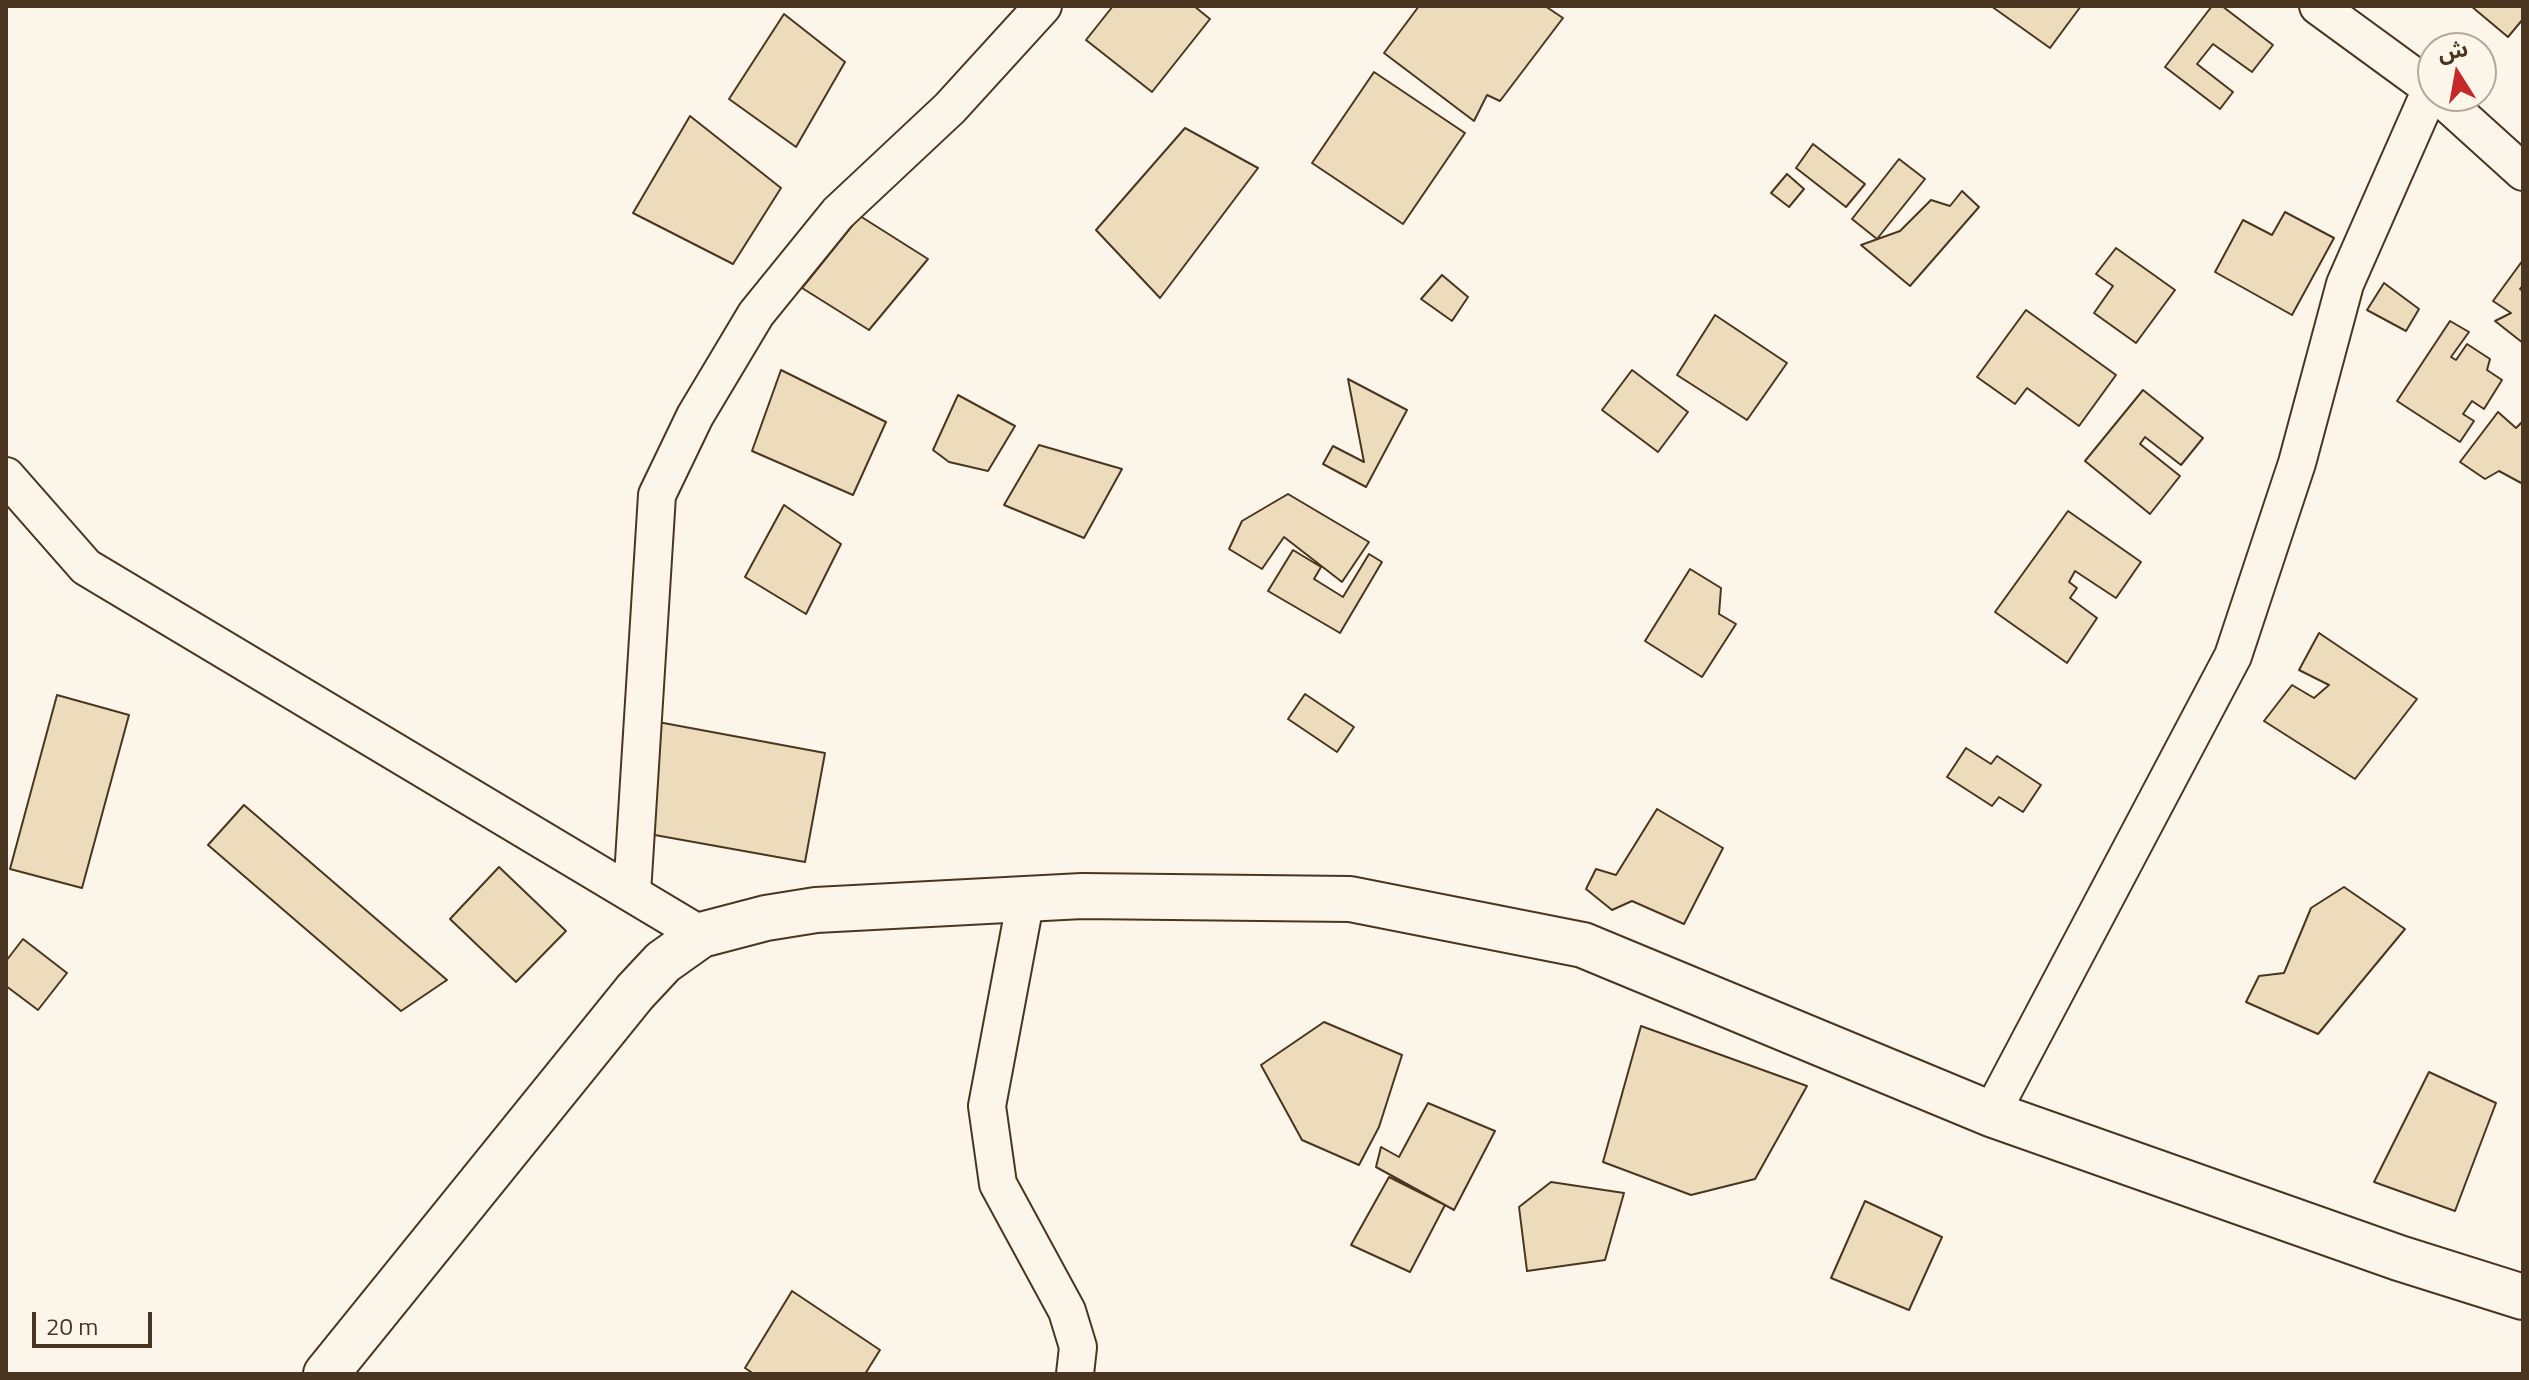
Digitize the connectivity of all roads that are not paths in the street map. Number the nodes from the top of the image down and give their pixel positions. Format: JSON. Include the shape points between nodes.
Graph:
{"nodes":[{"id":1,"x":1043,"y":6,"type":"edge"},
{"id":2,"x":2318,"y":6,"type":"edge"},
{"id":3,"x":2417,"y":79,"type":"edge"},
{"id":4,"x":2426,"y":112,"type":"edge"},
{"id":5,"x":2457,"y":112,"type":"edge"},
{"id":6,"x":2523,"y":172,"type":"edge"},
{"id":7,"x":6,"y":476,"type":"edge"},
{"id":8,"x":632,"y":893,"type":"junction"},
{"id":9,"x":1026,"y":898,"type":"junction"},
{"id":10,"x":701,"y":935,"type":"junction"},
{"id":11,"x":1991,"y":1114,"type":"junction"},
{"id":12,"x":2523,"y":1297,"type":"edge"},
{"id":13,"x":326,"y":1374,"type":"edge"},
{"id":14,"x":1075,"y":1374,"type":"edge"}],
"edges":[{"from":1,"to":8,"type":"street","via":[[950,108],[838,213],[756,314],[695,416],[657,495]]},
{"from":2,"to":3,"type":"street"},
{"from":4,"to":11,"type":"street","via":[[2345,284],[2297,463],[2233,656]]},
{"from":5,"to":6,"type":"street"},
{"from":7,"to":8,"type":"street","via":[[86,567]]},
{"from":8,"to":10,"type":"street"},
{"from":9,"to":10,"type":"street","via":[[816,910]]},
{"from":9,"to":11,"type":"street","via":[[1350,899],[1583,945]]},
{"from":9,"to":14,"type":"street","via":[[987,1106],[998,1184],[1067,1311],[1078,1347]]},
{"from":10,"to":13,"type":"street","via":[[663,962],[635,992]]},
{"from":11,"to":12,"type":"street"}]}
